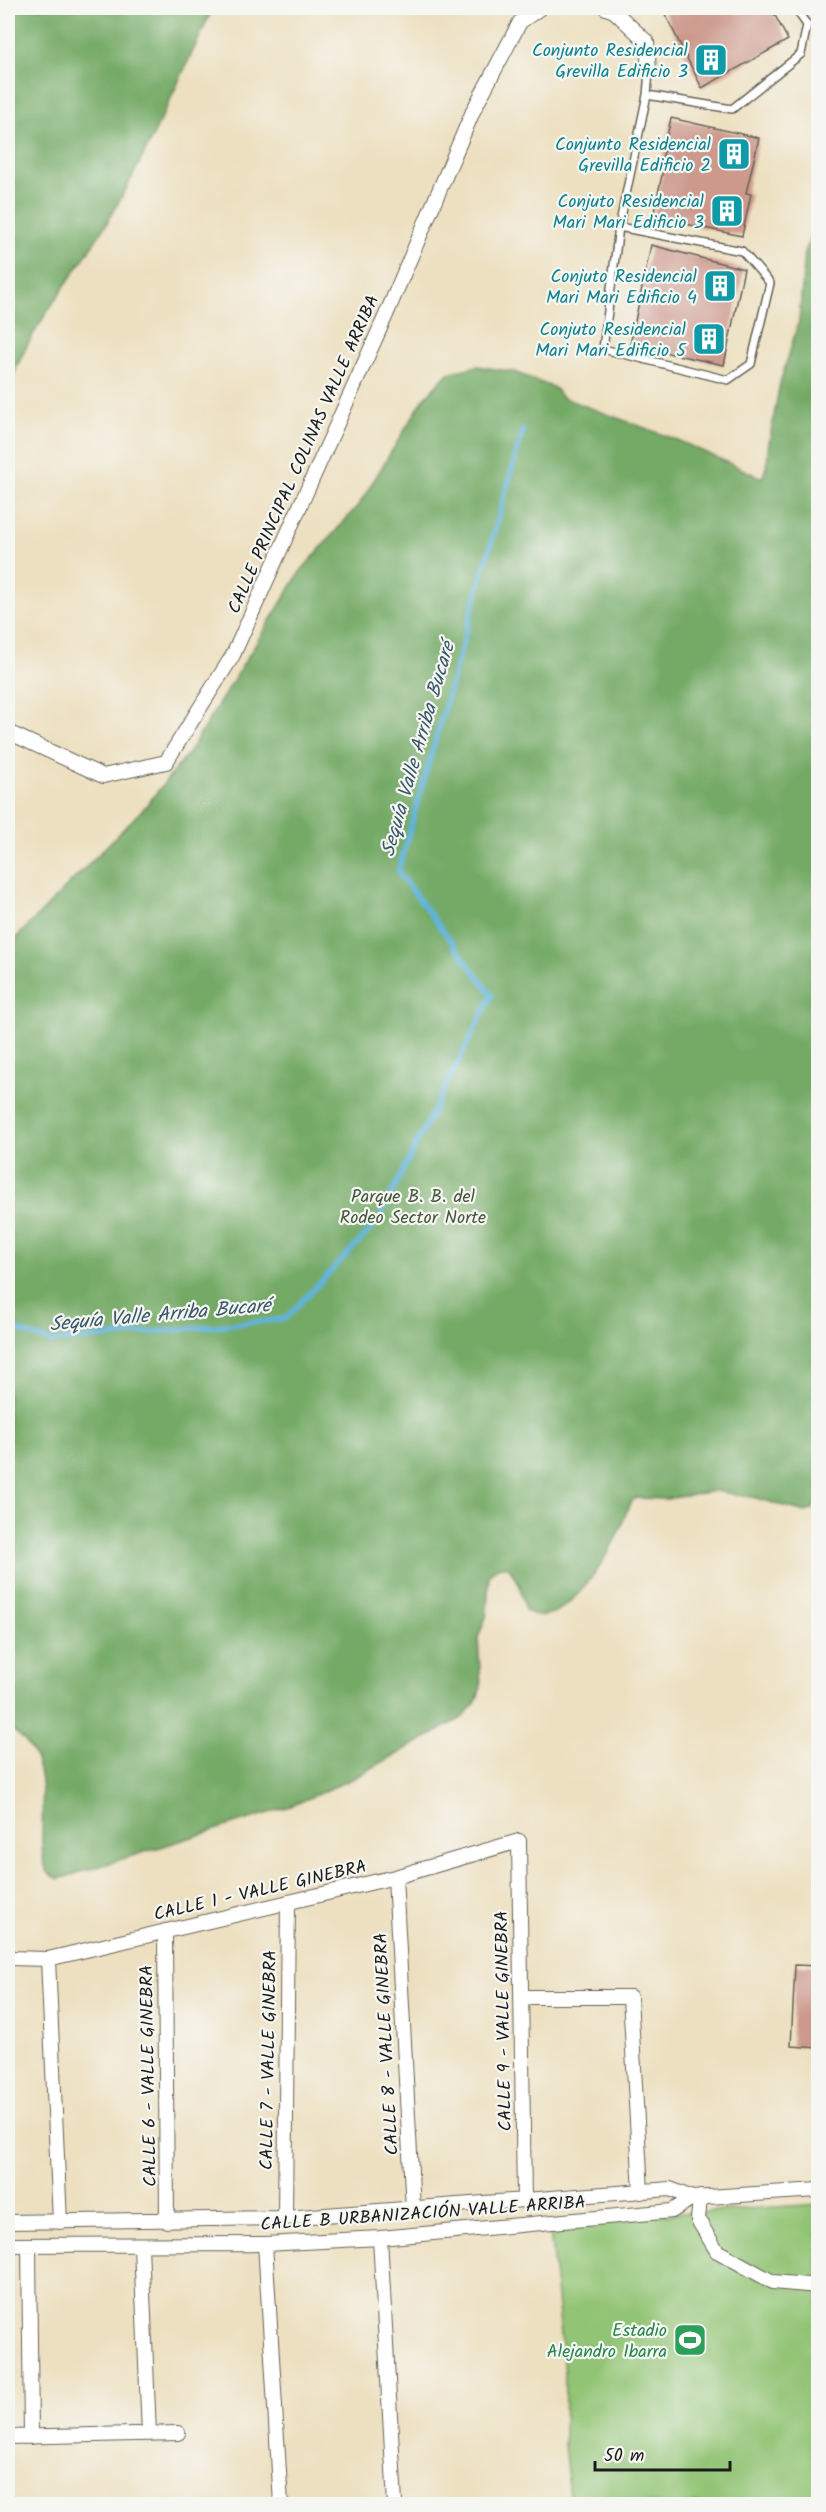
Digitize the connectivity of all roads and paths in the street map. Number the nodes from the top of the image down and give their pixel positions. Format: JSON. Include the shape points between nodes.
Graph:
{"nodes":[{"id":1,"x":540,"y":8,"type":"edge"},
{"id":2,"x":606,"y":8,"type":"edge"},
{"id":3,"x":795,"y":8,"type":"edge"},
{"id":4,"x":649,"y":72,"type":"joint"},
{"id":5,"x":646,"y":95,"type":"junction"},
{"id":6,"x":619,"y":227,"type":"junction"},
{"id":7,"x":8,"y":732,"type":"edge"},
{"id":8,"x":519,"y":1841,"type":"joint"},
{"id":9,"x":395,"y":1877,"type":"junction"},
{"id":10,"x":288,"y":1902,"type":"junction"},
{"id":11,"x":165,"y":1931,"type":"junction"},
{"id":12,"x":8,"y":1958,"type":"edge"},
{"id":13,"x":48,"y":1959,"type":"junction"},
{"id":14,"x":521,"y":1996,"type":"junction"},
{"id":15,"x":819,"y":2190,"type":"edge"},
{"id":16,"x":641,"y":2192,"type":"junction"},
{"id":17,"x":696,"y":2198,"type":"junction"},
{"id":18,"x":524,"y":2201,"type":"junction"},
{"id":19,"x":413,"y":2209,"type":"junction"},
{"id":20,"x":285,"y":2218,"type":"junction"},
{"id":21,"x":167,"y":2221,"type":"junction"},
{"id":22,"x":8,"y":2222,"type":"edge"},
{"id":23,"x":60,"y":2222,"type":"junction"},
{"id":24,"x":380,"y":2238,"type":"junction"},
{"id":25,"x":265,"y":2244,"type":"junction"},
{"id":26,"x":8,"y":2245,"type":"edge"},
{"id":27,"x":29,"y":2245,"type":"junction"},
{"id":28,"x":141,"y":2246,"type":"junction"},
{"id":29,"x":819,"y":2286,"type":"edge"},
{"id":30,"x":178,"y":2433,"type":"dead end"},
{"id":31,"x":149,"y":2434,"type":"junction"},
{"id":32,"x":31,"y":2437,"type":"junction"},
{"id":33,"x":8,"y":2438,"type":"edge"},
{"id":34,"x":281,"y":2505,"type":"edge"},
{"id":35,"x":395,"y":2505,"type":"edge"}],
"edges":[{"from":1,"to":7,"type":"street","name":"CALLE PRINCIPAL COLINAS VALLE ARRIBA","via":[[520,22],[474,109],[233,655],[166,762],[103,776]]},
{"from":2,"to":4,"type":"street","via":[[647,42]]},
{"from":3,"to":5,"type":"lane","via":[[807,25],[801,54],[732,110]]},
{"from":4,"to":5,"type":"lane"},
{"from":5,"to":6,"type":"lane"},
{"from":6,"to":6,"type":"lane","via":[[742,251],[770,283],[751,364],[728,380],[603,349]]},
{"from":8,"to":9,"type":"street","name":"CALLE 1 - VALLE GINEBRA"},
{"from":8,"to":14,"type":"street","name":"CALLE 9 - VALLE GINEBRA"},
{"from":9,"to":10,"type":"street","name":"CALLE 1 - VALLE GINEBRA"},
{"from":9,"to":19,"type":"street","name":"CALLE 8 - VALLE GINEBRA"},
{"from":10,"to":11,"type":"street","name":"CALLE 1 - VALLE GINEBRA"},
{"from":10,"to":20,"type":"street","name":"CALLE 7 - VALLE GINEBRA"},
{"from":11,"to":13,"type":"street","name":"CALLE 1 - VALLE GINEBRA"},
{"from":11,"to":21,"type":"street","name":"CALLE 6 - VALLE GINEBRA"},
{"from":12,"to":13,"type":"street","name":"CALLE 1 - VALLE GINEBRA"},
{"from":13,"to":23,"type":"street"},
{"from":14,"to":16,"type":"street","via":[[630,1997]]},
{"from":14,"to":18,"type":"street","name":"CALLE 9 - VALLE GINEBRA"},
{"from":15,"to":17,"type":"street","name":"CALLE B URBANIZACIÓN VALLE ARRIBA"},
{"from":16,"to":17,"type":"street","name":"CALLE B URBANIZACIÓN VALLE ARRIBA","via":[[670,2189]]},
{"from":16,"to":18,"type":"street","name":"CALLE B URBANIZACIÓN VALLE ARRIBA"},
{"from":17,"to":24,"type":"street","name":"CALLE B URBANIZACIÓN VALLE ARRIBA","via":[[672,2211]]},
{"from":17,"to":29,"type":"street","via":[[698,2220],[717,2251],[773,2282]]},
{"from":18,"to":19,"type":"street","name":"CALLE B URBANIZACIÓN VALLE ARRIBA"},
{"from":19,"to":20,"type":"street","name":"CALLE B URBANIZACIÓN VALLE ARRIBA"},
{"from":20,"to":21,"type":"street","name":"CALLE B URBANIZACIÓN VALLE ARRIBA"},
{"from":21,"to":23,"type":"street","name":"CALLE B URBANIZACIÓN VALLE ARRIBA"},
{"from":22,"to":23,"type":"street","name":"CALLE B URBANIZACIÓN VALLE ARRIBA"},
{"from":24,"to":25,"type":"street","name":"CALLE B URBANIZACIÓN VALLE ARRIBA"},
{"from":24,"to":35,"type":"street"},
{"from":25,"to":28,"type":"street","name":"CALLE B URBANIZACIÓN VALLE ARRIBA"},
{"from":25,"to":34,"type":"street"},
{"from":26,"to":27,"type":"street","name":"CALLE B URBANIZACIÓN VALLE ARRIBA"},
{"from":27,"to":28,"type":"street","name":"CALLE B URBANIZACIÓN VALLE ARRIBA"},
{"from":27,"to":32,"type":"street"},
{"from":28,"to":31,"type":"street"},
{"from":30,"to":31,"type":"street"},
{"from":31,"to":32,"type":"street"},
{"from":32,"to":33,"type":"street"}]}
